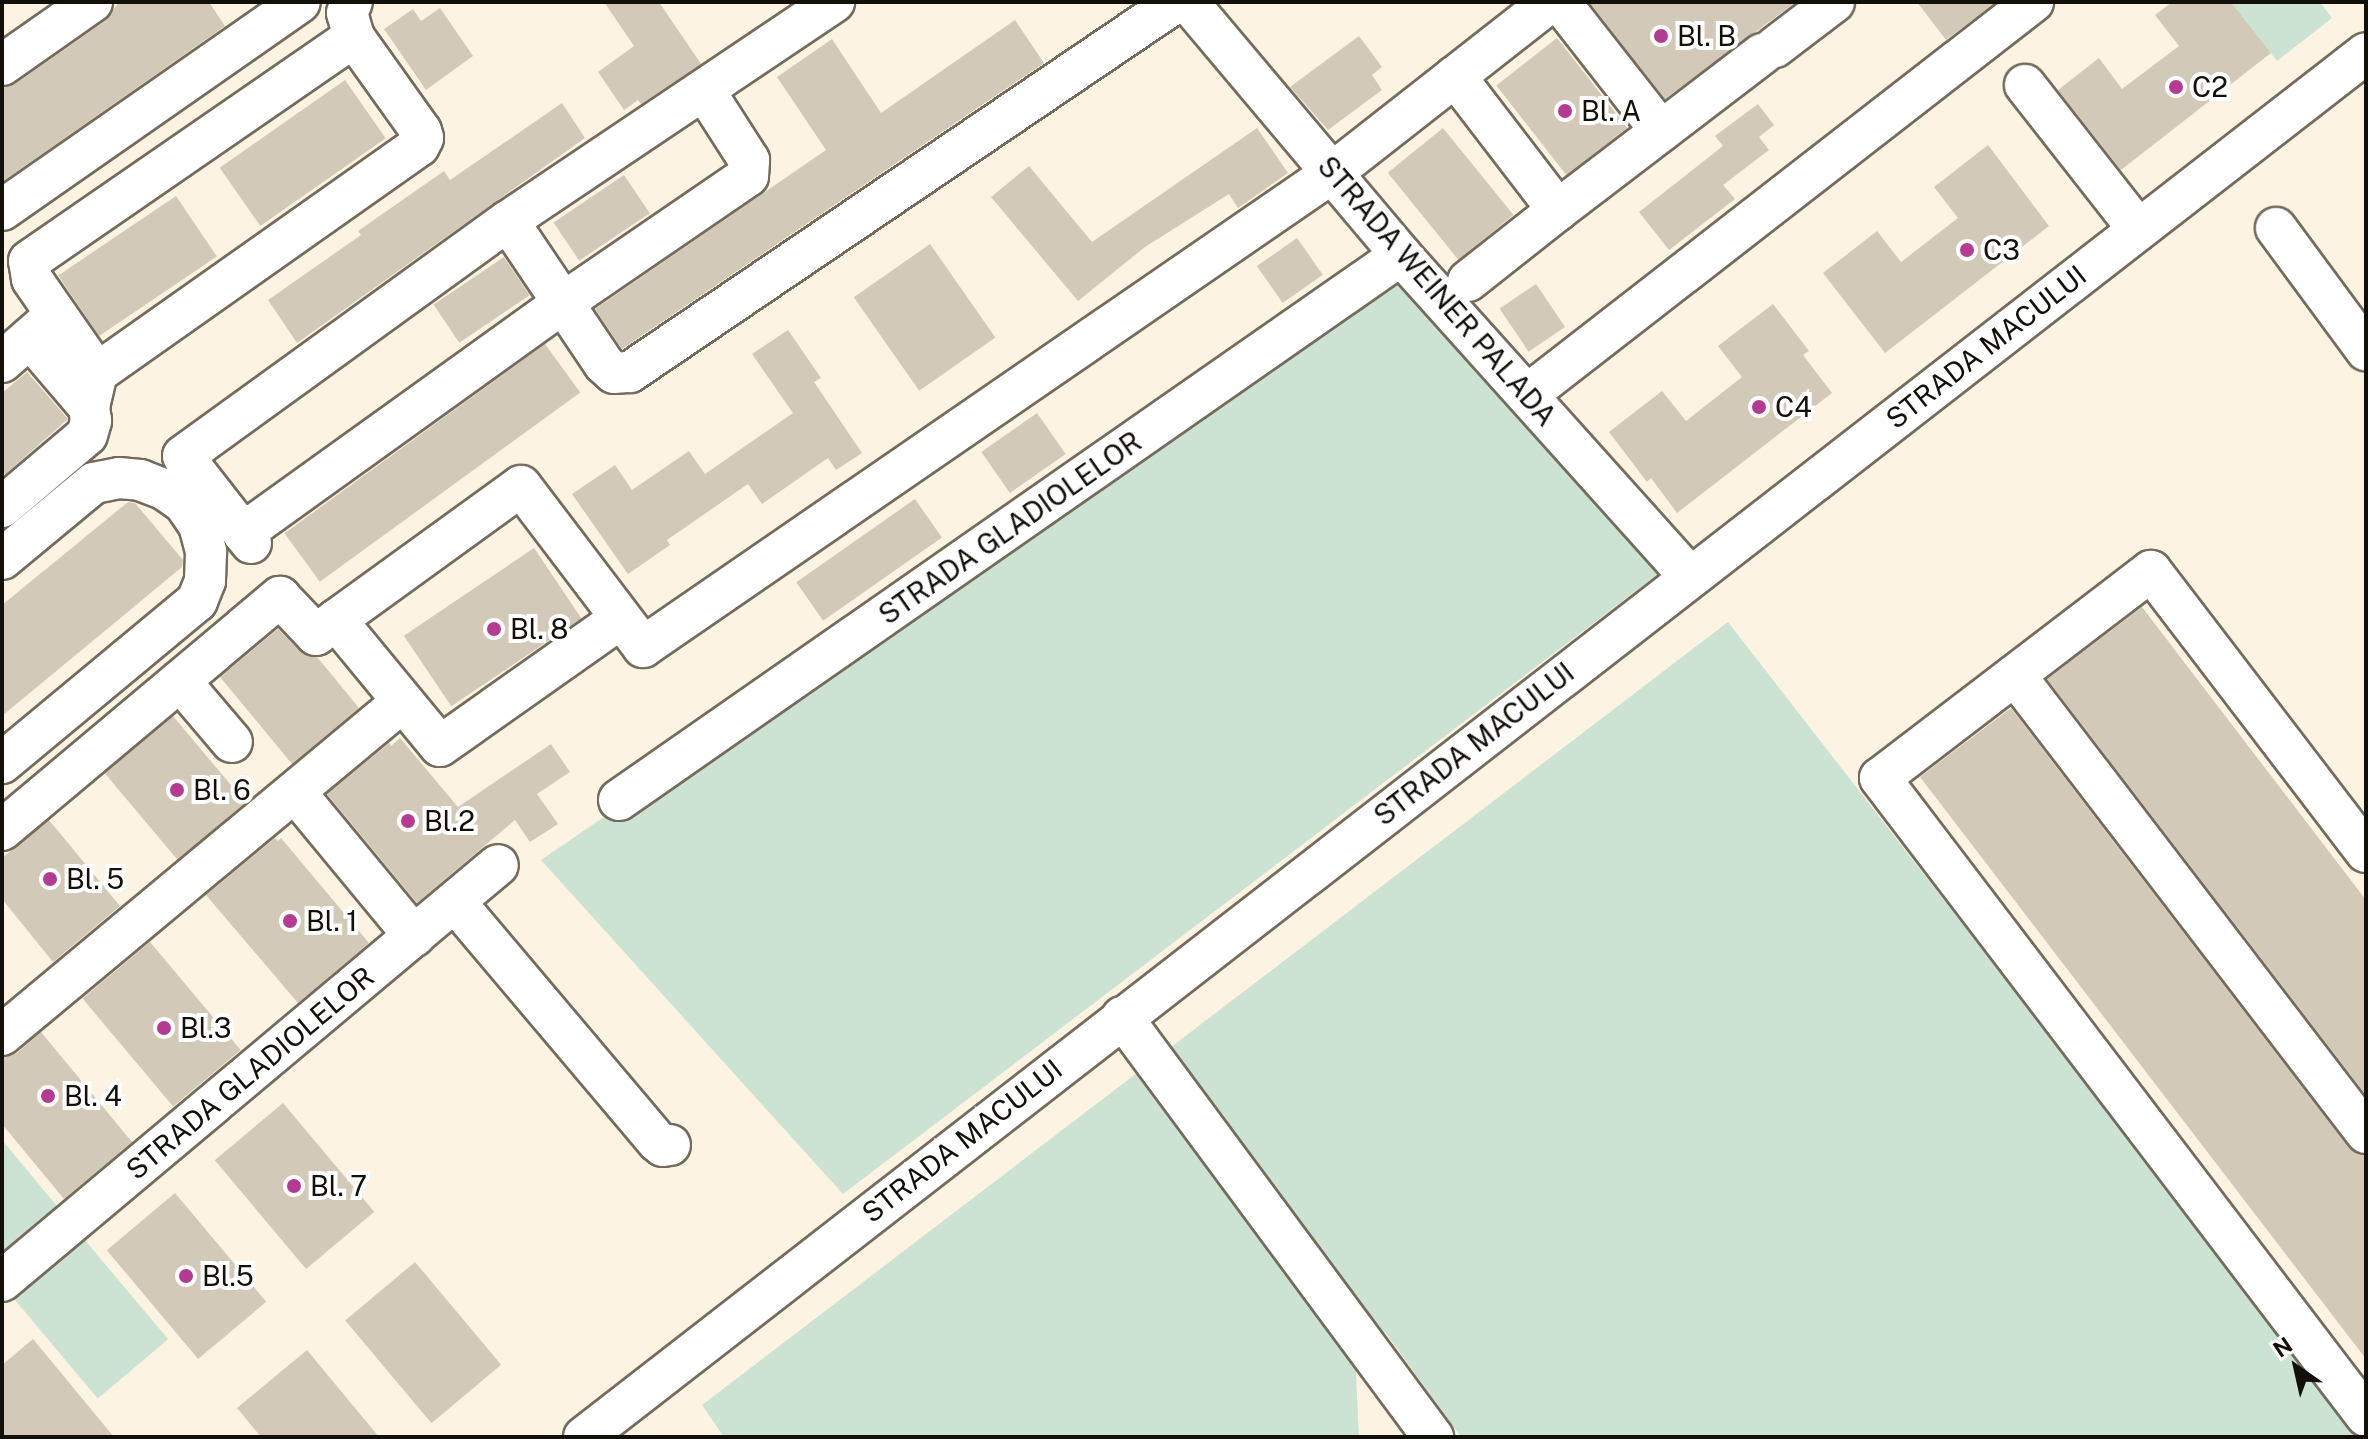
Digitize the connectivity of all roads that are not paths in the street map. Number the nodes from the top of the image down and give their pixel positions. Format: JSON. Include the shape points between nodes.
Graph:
{"nodes":[{"id":1,"x":92,"y":2,"type":"edge"},
{"id":2,"x":300,"y":2,"type":"edge"},
{"id":3,"x":834,"y":2,"type":"edge"},
{"id":4,"x":1176,"y":2,"type":"edge"},
{"id":5,"x":1188,"y":2,"type":"edge"},
{"id":6,"x":1550,"y":2,"type":"edge"},
{"id":7,"x":1560,"y":2,"type":"edge"},
{"id":8,"x":1834,"y":2,"type":"edge"},
{"id":9,"x":2033,"y":2,"type":"edge"},
{"id":10,"x":353,"y":20,"type":"edge"},
{"id":11,"x":2366,"y":53,"type":"edge"},
{"id":12,"x":2,"y":65,"type":"edge"},
{"id":13,"x":1455,"y":76,"type":"junction"},
{"id":14,"x":2025,"y":85,"type":"dead end"},
{"id":15,"x":704,"y":90,"type":"junction"},
{"id":16,"x":1661,"y":131,"type":"junction"},
{"id":17,"x":1332,"y":173,"type":"junction"},
{"id":18,"x":2,"y":210,"type":"edge"},
{"id":19,"x":1558,"y":210,"type":"junction"},
{"id":20,"x":508,"y":221,"type":"junction"},
{"id":21,"x":2,"y":222,"type":"edge"},
{"id":22,"x":2276,"y":228,"type":"dead end"},
{"id":23,"x":2138,"y":229,"type":"junction"},
{"id":24,"x":1401,"y":255,"type":"junction"},
{"id":25,"x":29,"y":261,"type":"junction"},
{"id":26,"x":1468,"y":281,"type":"dead end"},
{"id":27,"x":564,"y":302,"type":"junction"},
{"id":28,"x":29,"y":338,"type":"edge"},
{"id":29,"x":2366,"y":350,"type":"edge"},
{"id":30,"x":93,"y":390,"type":"junction"},
{"id":31,"x":1527,"y":395,"type":"junction"},
{"id":32,"x":2,"y":507,"type":"edge"},
{"id":33,"x":2,"y":559,"type":"edge"},
{"id":34,"x":1690,"y":577,"type":"junction"},
{"id":35,"x":620,"y":619,"type":"junction"},
{"id":36,"x":336,"y":620,"type":"junction"},
{"id":37,"x":2015,"y":675,"type":"junction"},
{"id":38,"x":180,"y":681,"type":"junction"},
{"id":39,"x":402,"y":702,"type":"junction"},
{"id":40,"x":232,"y":742,"type":"dead end"},
{"id":41,"x":2,"y":763,"type":"edge"},
{"id":42,"x":295,"y":792,"type":"junction"},
{"id":43,"x":619,"y":800,"type":"dead end"},
{"id":44,"x":2,"y":830,"type":"edge"},
{"id":45,"x":2366,"y":852,"type":"edge"},
{"id":46,"x":498,"y":865,"type":"dead end"},
{"id":47,"x":455,"y":902,"type":"junction"},
{"id":48,"x":414,"y":936,"type":"junction"},
{"id":49,"x":1122,"y":1017,"type":"junction"},
{"id":50,"x":2,"y":1035,"type":"edge"},
{"id":51,"x":2366,"y":1133,"type":"edge"},
{"id":52,"x":670,"y":1145,"type":"dead end"},
{"id":53,"x":2,"y":1281,"type":"edge"},
{"id":54,"x":2366,"y":1416,"type":"edge"},
{"id":55,"x":584,"y":1437,"type":"edge"},
{"id":56,"x":1433,"y":1437,"type":"edge"}],
"edges":[{"from":1,"to":12,"type":"street"},
{"from":2,"to":18,"type":"street"},
{"from":3,"to":15,"type":"street"},
{"from":4,"to":27,"type":"street","via":[[630,372],[614,373],[604,364]]},
{"from":5,"to":17,"type":"street","name":"STRADA WEINER PALADA"},
{"from":6,"to":13,"type":"street"},
{"from":7,"to":16,"type":"street"},
{"from":8,"to":16,"type":"street"},
{"from":9,"to":31,"type":"street"},
{"from":10,"to":25,"type":"street"},
{"from":10,"to":30,"type":"street","via":[[421,131],[419,146]]},
{"from":11,"to":23,"type":"street","name":"STRADA MACULUI"},
{"from":13,"to":17,"type":"street"},
{"from":13,"to":19,"type":"street"},
{"from":14,"to":23,"type":"street"},
{"from":15,"to":20,"type":"street"},
{"from":15,"to":27,"type":"street","via":[[749,160],[748,176]]},
{"from":16,"to":19,"type":"street"},
{"from":17,"to":24,"type":"street","name":"STRADA WEINER PALADA"},
{"from":17,"to":35,"type":"street","via":[[643,647]]},
{"from":19,"to":26,"type":"street"},
{"from":20,"to":27,"type":"street"},
{"from":20,"to":27,"type":"street","via":[[183,456],[247,538]]},
{"from":21,"to":25,"type":"street"},
{"from":22,"to":29,"type":"street"},
{"from":23,"to":34,"type":"street","name":"STRADA MACULUI"},
{"from":24,"to":31,"type":"street","name":"STRADA WEINER PALADA"},
{"from":24,"to":43,"type":"street","name":"STRADA GLADIOLELOR"},
{"from":25,"to":28,"type":"street"},
{"from":28,"to":30,"type":"street"},
{"from":30,"to":32,"type":"street","via":[[87,435]]},
{"from":31,"to":34,"type":"street","name":"STRADA WEINER PALADA"},
{"from":33,"to":41,"type":"street","via":[[94,483],[119,478],[164,489],[184,503],[199,525],[206,552],[205,581],[197,601]]},
{"from":34,"to":49,"type":"street","name":"STRADA MACULUI"},
{"from":35,"to":36,"type":"street","via":[[521,486]]},
{"from":35,"to":39,"type":"street","via":[[440,746]]},
{"from":36,"to":38,"type":"street","via":[[316,635],[280,597]]},
{"from":36,"to":39,"type":"street"},
{"from":37,"to":45,"type":"street","via":[[2151,571]]},
{"from":37,"to":51,"type":"street"},
{"from":37,"to":54,"type":"street","via":[[1880,778]]},
{"from":38,"to":40,"type":"street"},
{"from":38,"to":44,"type":"street"},
{"from":39,"to":42,"type":"street"},
{"from":42,"to":48,"type":"street"},
{"from":42,"to":50,"type":"street"},
{"from":46,"to":47,"type":"street","name":"STRADA GLADIOLELOR"},
{"from":47,"to":48,"type":"street","name":"STRADA GLADIOLELOR"},
{"from":47,"to":52,"type":"street","via":[[658,1142]]},
{"from":48,"to":53,"type":"street","name":"STRADA GLADIOLELOR"},
{"from":49,"to":55,"type":"street","name":"STRADA MACULUI"},
{"from":49,"to":56,"type":"street"}]}
